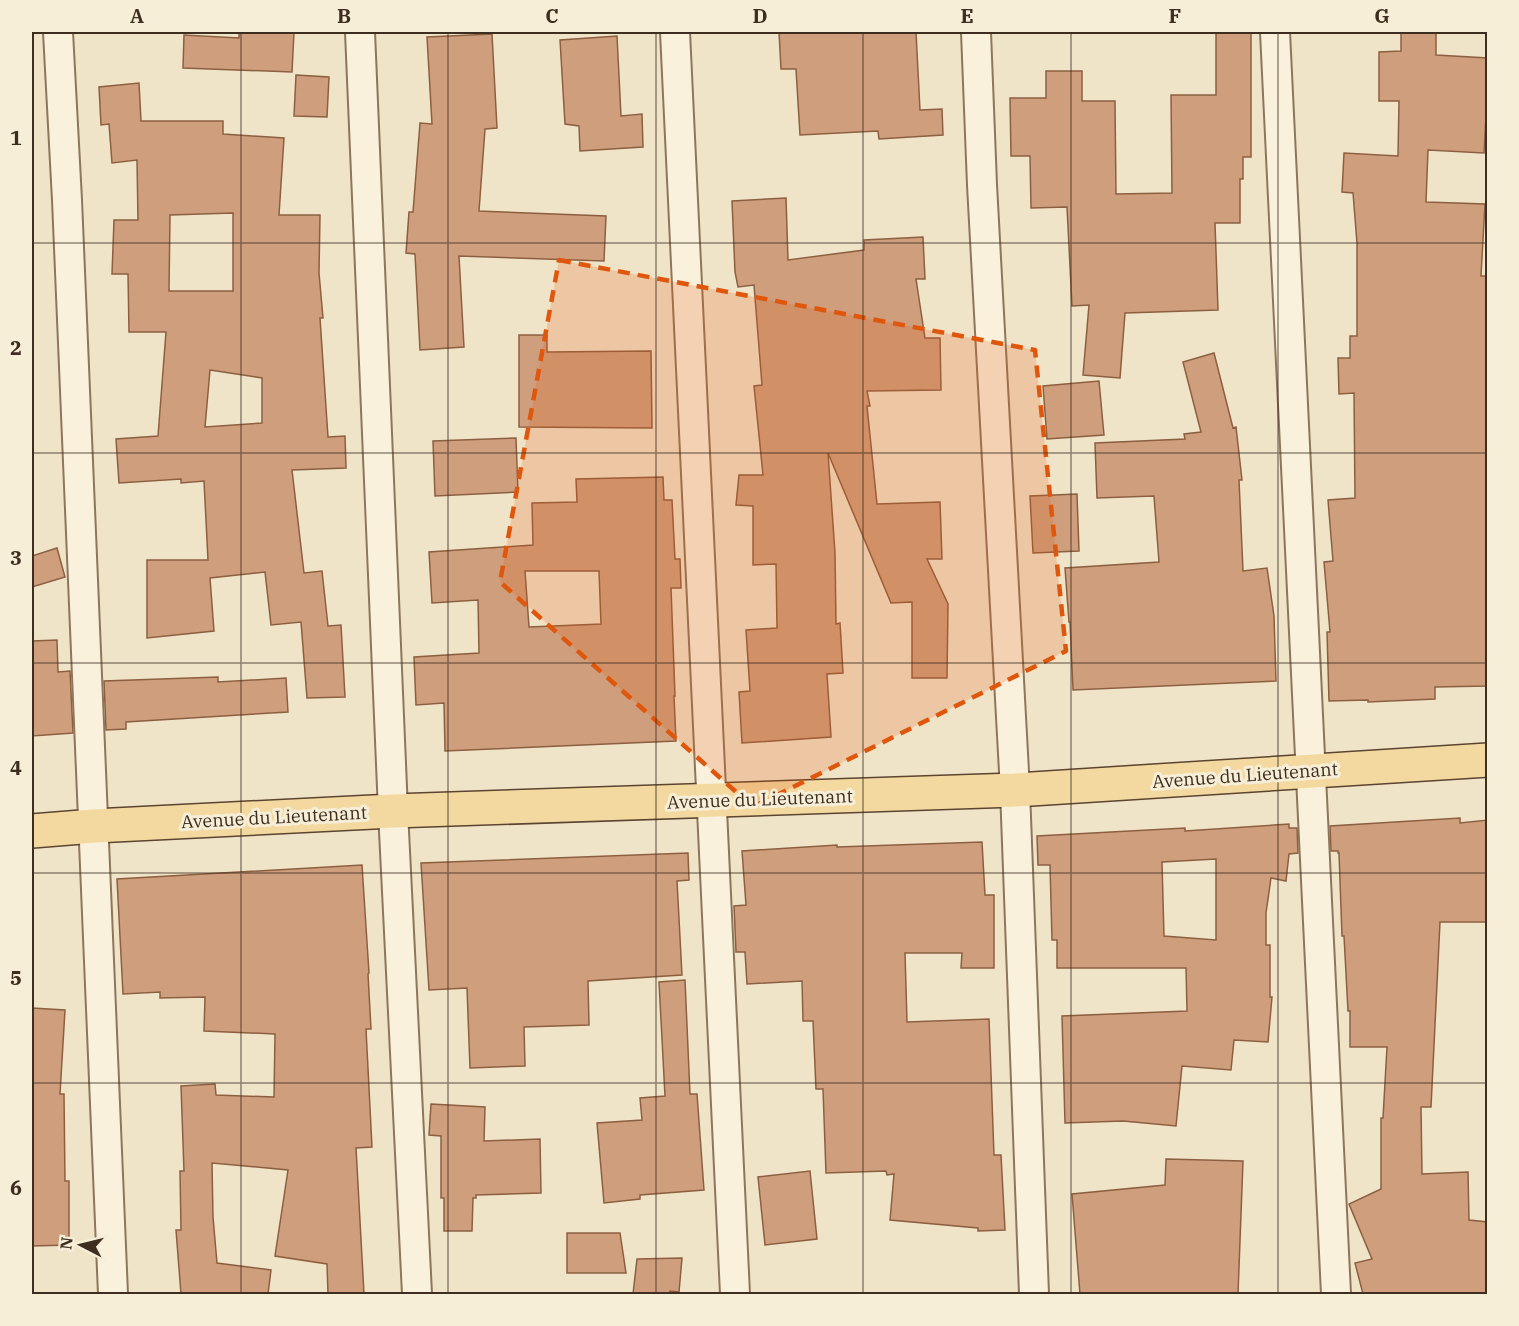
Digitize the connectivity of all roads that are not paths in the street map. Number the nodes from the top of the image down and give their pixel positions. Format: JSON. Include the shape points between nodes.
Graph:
{"nodes":[{"id":1,"x":57,"y":32,"type":"edge"},
{"id":2,"x":360,"y":32,"type":"edge"},
{"id":3,"x":675,"y":32,"type":"edge"},
{"id":4,"x":976,"y":32,"type":"edge"},
{"id":5,"x":1275,"y":32,"type":"edge"},
{"id":6,"x":1488,"y":760,"type":"edge"},
{"id":7,"x":1311,"y":771,"type":"junction"},
{"id":8,"x":1015,"y":790,"type":"junction"},
{"id":9,"x":711,"y":801,"type":"junction"},
{"id":10,"x":393,"y":811,"type":"junction"},
{"id":11,"x":94,"y":826,"type":"junction"},
{"id":12,"x":32,"y":831,"type":"edge"},
{"id":13,"x":112,"y":1294,"type":"edge"},
{"id":14,"x":417,"y":1294,"type":"edge"},
{"id":15,"x":735,"y":1294,"type":"edge"},
{"id":16,"x":1034,"y":1294,"type":"edge"},
{"id":17,"x":1336,"y":1294,"type":"edge"}],
"edges":[{"from":1,"to":11,"type":"street"},
{"from":2,"to":10,"type":"street"},
{"from":3,"to":9,"type":"street"},
{"from":4,"to":8,"type":"street"},
{"from":5,"to":7,"type":"street"},
{"from":6,"to":7,"type":"main road","name":"Avenue du Lieutenant"},
{"from":7,"to":8,"type":"main road","name":"Avenue du Lieutenant"},
{"from":7,"to":17,"type":"street"},
{"from":8,"to":9,"type":"main road","name":"Avenue du Lieutenant"},
{"from":8,"to":16,"type":"street"},
{"from":9,"to":10,"type":"main road","name":"Avenue du Lieutenant"},
{"from":9,"to":15,"type":"street"},
{"from":10,"to":11,"type":"main road","name":"Avenue du Lieutenant"},
{"from":10,"to":14,"type":"street"},
{"from":11,"to":12,"type":"main road","name":"Avenue du Lieutenant"},
{"from":11,"to":13,"type":"street"}]}
